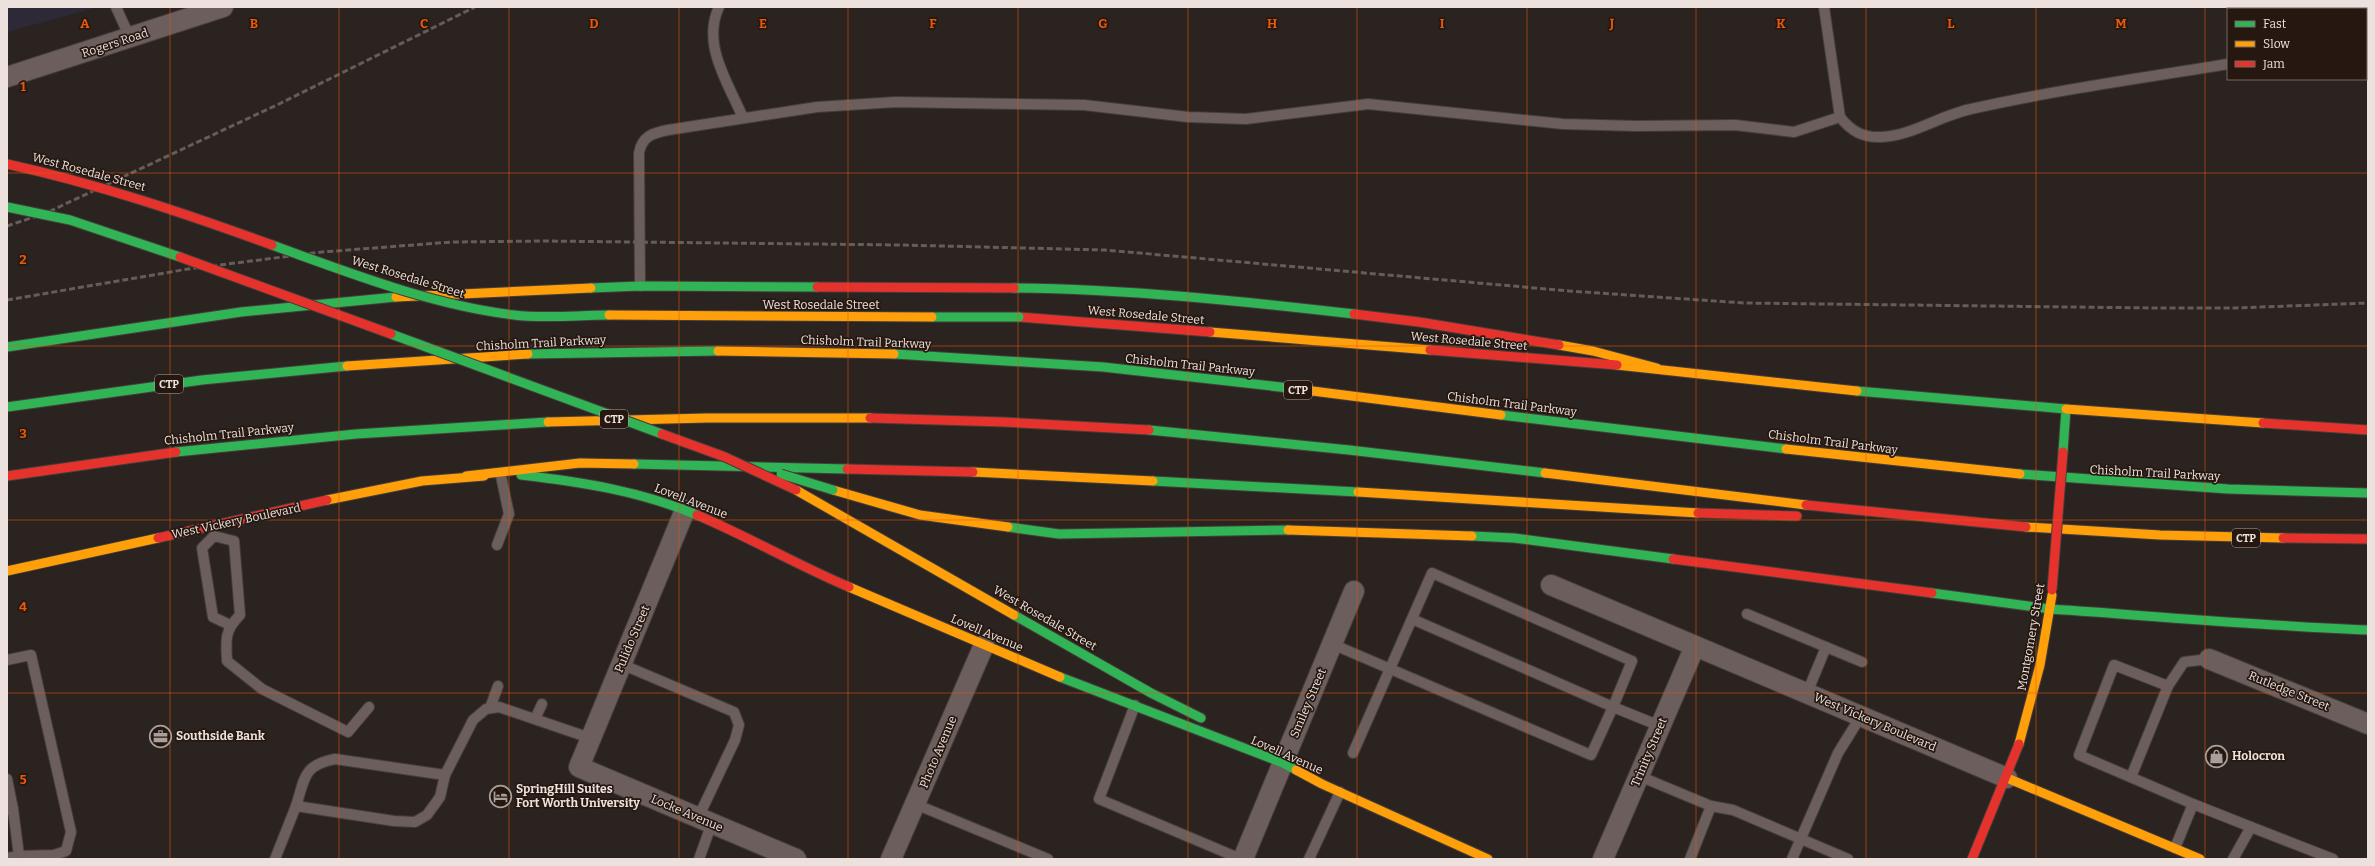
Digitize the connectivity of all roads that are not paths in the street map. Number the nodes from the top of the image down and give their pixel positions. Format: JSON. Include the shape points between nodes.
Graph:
{"nodes":[{"id":1,"x":116,"y":7,"type":"edge"},
{"id":2,"x":223,"y":7,"type":"edge"},
{"id":3,"x":719,"y":7,"type":"edge"},
{"id":4,"x":1824,"y":7,"type":"edge"},
{"id":5,"x":130,"y":38,"type":"junction"},
{"id":6,"x":2227,"y":64,"type":"edge"},
{"id":7,"x":7,"y":77,"type":"edge"},
{"id":8,"x":1840,"y":117,"type":"junction"},
{"id":9,"x":743,"y":118,"type":"junction"},
{"id":10,"x":7,"y":164,"type":"edge"},
{"id":11,"x":7,"y":207,"type":"edge"},
{"id":12,"x":640,"y":286,"type":"junction"},
{"id":13,"x":7,"y":348,"type":"edge"},
{"id":14,"x":1657,"y":368,"type":"junction"},
{"id":15,"x":7,"y":407,"type":"edge"},
{"id":16,"x":2066,"y":409,"type":"junction"},
{"id":17,"x":2368,"y":430,"type":"edge"},
{"id":18,"x":725,"y":457,"type":"junction"},
{"id":19,"x":7,"y":476,"type":"edge"},
{"id":20,"x":466,"y":476,"type":"junction"},
{"id":21,"x":501,"y":476,"type":"junction"},
{"id":22,"x":2368,"y":493,"type":"edge"},
{"id":23,"x":685,"y":510,"type":"junction"},
{"id":24,"x":1910,"y":516,"type":"junction"},
{"id":25,"x":213,"y":526,"type":"junction"},
{"id":26,"x":214,"y":536,"type":"junction"},
{"id":27,"x":2368,"y":539,"type":"edge"},
{"id":28,"x":498,"y":545,"type":"dead end"},
{"id":29,"x":7,"y":571,"type":"edge"},
{"id":30,"x":1551,"y":585,"type":"dead end"},
{"id":31,"x":1354,"y":591,"type":"dead end"},
{"id":32,"x":2050,"y":609,"type":"junction"},
{"id":33,"x":1747,"y":614,"type":"dead end"},
{"id":34,"x":1412,"y":619,"type":"junction"},
{"id":35,"x":230,"y":625,"type":"junction"},
{"id":36,"x":2368,"y":630,"type":"edge"},
{"id":37,"x":1332,"y":644,"type":"junction"},
{"id":38,"x":984,"y":645,"type":"junction"},
{"id":39,"x":1695,"y":646,"type":"junction"},
{"id":40,"x":1826,"y":647,"type":"junction"},
{"id":41,"x":2209,"y":659,"type":"joint"},
{"id":42,"x":7,"y":660,"type":"edge"},
{"id":43,"x":1862,"y":662,"type":"dead end"},
{"id":44,"x":621,"y":664,"type":"junction"},
{"id":45,"x":1389,"y":669,"type":"junction"},
{"id":46,"x":498,"y":686,"type":"dead end"},
{"id":47,"x":2168,"y":686,"type":"junction"},
{"id":48,"x":1807,"y":693,"type":"junction"},
{"id":49,"x":542,"y":704,"type":"dead end"},
{"id":50,"x":1135,"y":705,"type":"junction"},
{"id":51,"x":369,"y":706,"type":"dead end"},
{"id":52,"x":1613,"y":707,"type":"junction"},
{"id":53,"x":490,"y":708,"type":"junction"},
{"id":54,"x":1861,"y":716,"type":"junction"},
{"id":55,"x":535,"y":719,"type":"junction"},
{"id":56,"x":1212,"y":723,"type":"dead end"},
{"id":57,"x":2368,"y":724,"type":"edge"},
{"id":58,"x":1660,"y":726,"type":"junction"},
{"id":59,"x":1232,"y":733,"type":"dead end"},
{"id":60,"x":590,"y":738,"type":"junction"},
{"id":61,"x":1353,"y":753,"type":"dead end"},
{"id":62,"x":1283,"y":763,"type":"junction"},
{"id":63,"x":579,"y":767,"type":"joint"},
{"id":64,"x":446,"y":775,"type":"junction"},
{"id":65,"x":1639,"y":776,"type":"junction"},
{"id":66,"x":2131,"y":777,"type":"junction"},
{"id":67,"x":2007,"y":778,"type":"junction"},
{"id":68,"x":7,"y":779,"type":"edge"},
{"id":69,"x":1340,"y":792,"type":"junction"},
{"id":70,"x":915,"y":804,"type":"junction"},
{"id":71,"x":2193,"y":804,"type":"junction"},
{"id":72,"x":296,"y":806,"type":"junction"},
{"id":73,"x":1711,"y":806,"type":"junction"},
{"id":74,"x":10,"y":809,"type":"edge"},
{"id":75,"x":705,"y":820,"type":"junction"},
{"id":76,"x":2251,"y":826,"type":"junction"},
{"id":77,"x":1801,"y":839,"type":"junction"},
{"id":78,"x":2174,"y":848,"type":"junction"},
{"id":79,"x":768,"y":854,"type":"edge"},
{"id":80,"x":19,"y":856,"type":"junction"},
{"id":81,"x":7,"y":858,"type":"edge"},
{"id":82,"x":1843,"y":858,"type":"edge"},
{"id":83,"x":275,"y":859,"type":"edge"},
{"id":84,"x":699,"y":859,"type":"edge"},
{"id":85,"x":796,"y":859,"type":"edge"},
{"id":86,"x":891,"y":859,"type":"edge"},
{"id":87,"x":1048,"y":859,"type":"edge"},
{"id":88,"x":1242,"y":859,"type":"edge"},
{"id":89,"x":1309,"y":859,"type":"edge"},
{"id":90,"x":1488,"y":859,"type":"edge"},
{"id":91,"x":1603,"y":859,"type":"edge"},
{"id":92,"x":1690,"y":859,"type":"edge"},
{"id":93,"x":1792,"y":859,"type":"edge"},
{"id":94,"x":1972,"y":859,"type":"edge"},
{"id":95,"x":2200,"y":859,"type":"edge"},
{"id":96,"x":2233,"y":859,"type":"edge"},
{"id":97,"x":2333,"y":859,"type":"edge"}],
"edges":[{"from":1,"to":5,"type":"lane"},
{"from":2,"to":5,"type":"street","name":"Rogers Road"},
{"from":3,"to":9,"type":"lane","via":[[715,15],[712,36],[717,59]]},
{"from":4,"to":8,"type":"lane"},
{"from":5,"to":7,"type":"street","name":"Rogers Road"},
{"from":6,"to":8,"type":"lane","via":[[1968,109],[1884,137],[1862,135],[1848,128]]},
{"from":8,"to":9,"type":"lane","via":[[1794,132],[1735,125],[1597,126],[1548,123],[1368,104],[1246,119],[1188,117],[1084,105],[896,102],[825,106]]},
{"from":9,"to":12,"type":"lane","via":[[655,132],[641,143]]},
{"from":10,"to":14,"type":"main road","name":"West Rosedale Street","bridge":true,"via":[[116,189],[434,299],[508,314],[1019,317]]},
{"from":11,"to":18,"type":"main road","name":"West Rosedale Street","bridge":true,"via":[[70,220],[199,264]]},
{"from":12,"to":13,"type":"main road","via":[[389,298],[241,312]]},
{"from":12,"to":14,"type":"main road","via":[[1017,288],[1127,292],[1234,300],[1419,322],[1593,351]]},
{"from":14,"to":16,"type":"main road","via":[[1800,386]]},
{"from":15,"to":22,"type":"main road","name":"Chisholm Trail Parkway","number":"CTP","via":[[331,367],[573,352],[669,350],[991,359],[1207,378],[2003,474],[2167,487]]},
{"from":16,"to":17,"type":"main road"},
{"from":16,"to":32,"type":"main road","name":"Montgomery Street","bridge":true},
{"from":18,"to":32,"type":"main road","bridge":true,"via":[[920,515],[1059,534],[1290,530],[1514,538]]},
{"from":18,"to":56,"type":"main road","name":"West Rosedale Street","bridge":true,"via":[[796,490],[1151,692]]},
{"from":19,"to":24,"type":"main road","name":"Chisholm Trail Parkway","number":"CTP","via":[[149,455],[332,436],[502,423],[808,416],[995,421],[1155,430],[1345,448],[1727,496]]},
{"from":20,"to":21,"type":"main road","name":"Lovell Avenue"},
{"from":20,"to":24,"type":"main road","via":[[580,463],[948,470],[1326,490],[1738,516]]},
{"from":20,"to":25,"type":"main road","name":"West Vickery Boulevard","via":[[422,481]]},
{"from":21,"to":23,"type":"main road","name":"Lovell Avenue","via":[[528,475],[589,483],[630,492]]},
{"from":21,"to":28,"type":"lane","via":[[510,514]]},
{"from":23,"to":38,"type":"main road","name":"Lovell Avenue","via":[[725,527],[804,568]]},
{"from":23,"to":44,"type":"street","name":"Pulido Street"},
{"from":24,"to":27,"type":"main road","name":"Chisholm Trail Parkway","number":"CTP","via":[[2031,528],[2138,534]]},
{"from":25,"to":26,"type":"lane"},
{"from":25,"to":29,"type":"main road","name":"West Vickery Boulevard"},
{"from":26,"to":35,"type":"lane","via":[[202,548],[213,618]]},
{"from":26,"to":35,"type":"lane","via":[[234,541],[240,615]]},
{"from":30,"to":39,"type":"street","name":"West Vickery Boulevard"},
{"from":31,"to":37,"type":"street","name":"Smiley Street"},
{"from":32,"to":36,"type":"main road","via":[[2278,627]]},
{"from":32,"to":67,"type":"main road","name":"Montgomery Street","via":[[2036,685]]},
{"from":33,"to":40,"type":"lane"},
{"from":34,"to":45,"type":"lane"},
{"from":34,"to":52,"type":"lane"},
{"from":34,"to":52,"type":"lane","via":[[1432,573],[1618,654],[1632,661]]},
{"from":35,"to":51,"type":"lane","via":[[226,638],[227,661],[262,689],[348,732]]},
{"from":37,"to":45,"type":"lane"},
{"from":37,"to":62,"type":"street","name":"Smiley Street"},
{"from":38,"to":50,"type":"main road","name":"Lovell Avenue"},
{"from":38,"to":70,"type":"street","name":"Photo Avenue"},
{"from":39,"to":48,"type":"street","name":"West Vickery Boulevard"},
{"from":39,"to":58,"type":"street","name":"Trinity Street"},
{"from":40,"to":43,"type":"lane"},
{"from":40,"to":48,"type":"lane"},
{"from":41,"to":47,"type":"lane","via":[[2184,662]]},
{"from":41,"to":57,"type":"street","name":"Rutledge Street"},
{"from":42,"to":80,"type":"lane","via":[[31,655],[71,832],[66,852]]},
{"from":44,"to":60,"type":"street","name":"Pulido Street"},
{"from":44,"to":75,"type":"lane","via":[[734,712],[739,725],[735,740]]},
{"from":45,"to":52,"type":"lane","via":[[1591,755]]},
{"from":45,"to":61,"type":"lane"},
{"from":46,"to":53,"type":"lane"},
{"from":47,"to":66,"type":"lane"},
{"from":47,"to":66,"type":"lane","via":[[2114,665],[2079,755]]},
{"from":48,"to":54,"type":"street","name":"West Vickery Boulevard"},
{"from":49,"to":55,"type":"lane"},
{"from":50,"to":62,"type":"main road","name":"Lovell Avenue"},
{"from":50,"to":88,"type":"lane","via":[[1099,799]]},
{"from":52,"to":58,"type":"lane"},
{"from":53,"to":55,"type":"lane","via":[[498,706]]},
{"from":53,"to":64,"type":"lane","via":[[473,720]]},
{"from":54,"to":67,"type":"street","name":"West Vickery Boulevard"},
{"from":54,"to":77,"type":"lane","via":[[1838,753]]},
{"from":55,"to":60,"type":"lane"},
{"from":58,"to":65,"type":"street","name":"Trinity Street"},
{"from":59,"to":62,"type":"main road"},
{"from":60,"to":63,"type":"street","name":"Pulido Street"},
{"from":62,"to":69,"type":"main road","name":"Lovell Avenue"},
{"from":62,"to":88,"type":"street","name":"Smiley Street"},
{"from":63,"to":75,"type":"street","name":"Locke Avenue"},
{"from":64,"to":72,"type":"lane","via":[[440,797],[426,815],[415,822]]},
{"from":64,"to":72,"type":"lane","via":[[335,759],[319,762],[306,772]]},
{"from":65,"to":73,"type":"lane"},
{"from":65,"to":91,"type":"street","name":"Trinity Street"},
{"from":66,"to":71,"type":"lane"},
{"from":67,"to":78,"type":"main road","name":"West Vickery Boulevard"},
{"from":67,"to":94,"type":"main road","name":"Montgomery Street"},
{"from":68,"to":74,"type":"lane"},
{"from":69,"to":89,"type":"lane"},
{"from":69,"to":90,"type":"main road","name":"Lovell Avenue"},
{"from":70,"to":86,"type":"street","name":"Photo Avenue"},
{"from":70,"to":87,"type":"lane"},
{"from":71,"to":76,"type":"lane"},
{"from":71,"to":78,"type":"lane"},
{"from":72,"to":83,"type":"lane"},
{"from":73,"to":77,"type":"lane","via":[[1733,810]]},
{"from":73,"to":92,"type":"lane"},
{"from":74,"to":80,"type":"lane"},
{"from":75,"to":79,"type":"street","name":"Locke Avenue"},
{"from":75,"to":84,"type":"lane"},
{"from":76,"to":96,"type":"lane"},
{"from":76,"to":97,"type":"lane"},
{"from":77,"to":82,"type":"lane"},
{"from":77,"to":93,"type":"lane"},
{"from":78,"to":95,"type":"main road","name":"West Vickery Boulevard"},
{"from":79,"to":85,"type":"street","name":"Locke Avenue"},
{"from":80,"to":81,"type":"lane"}]}
